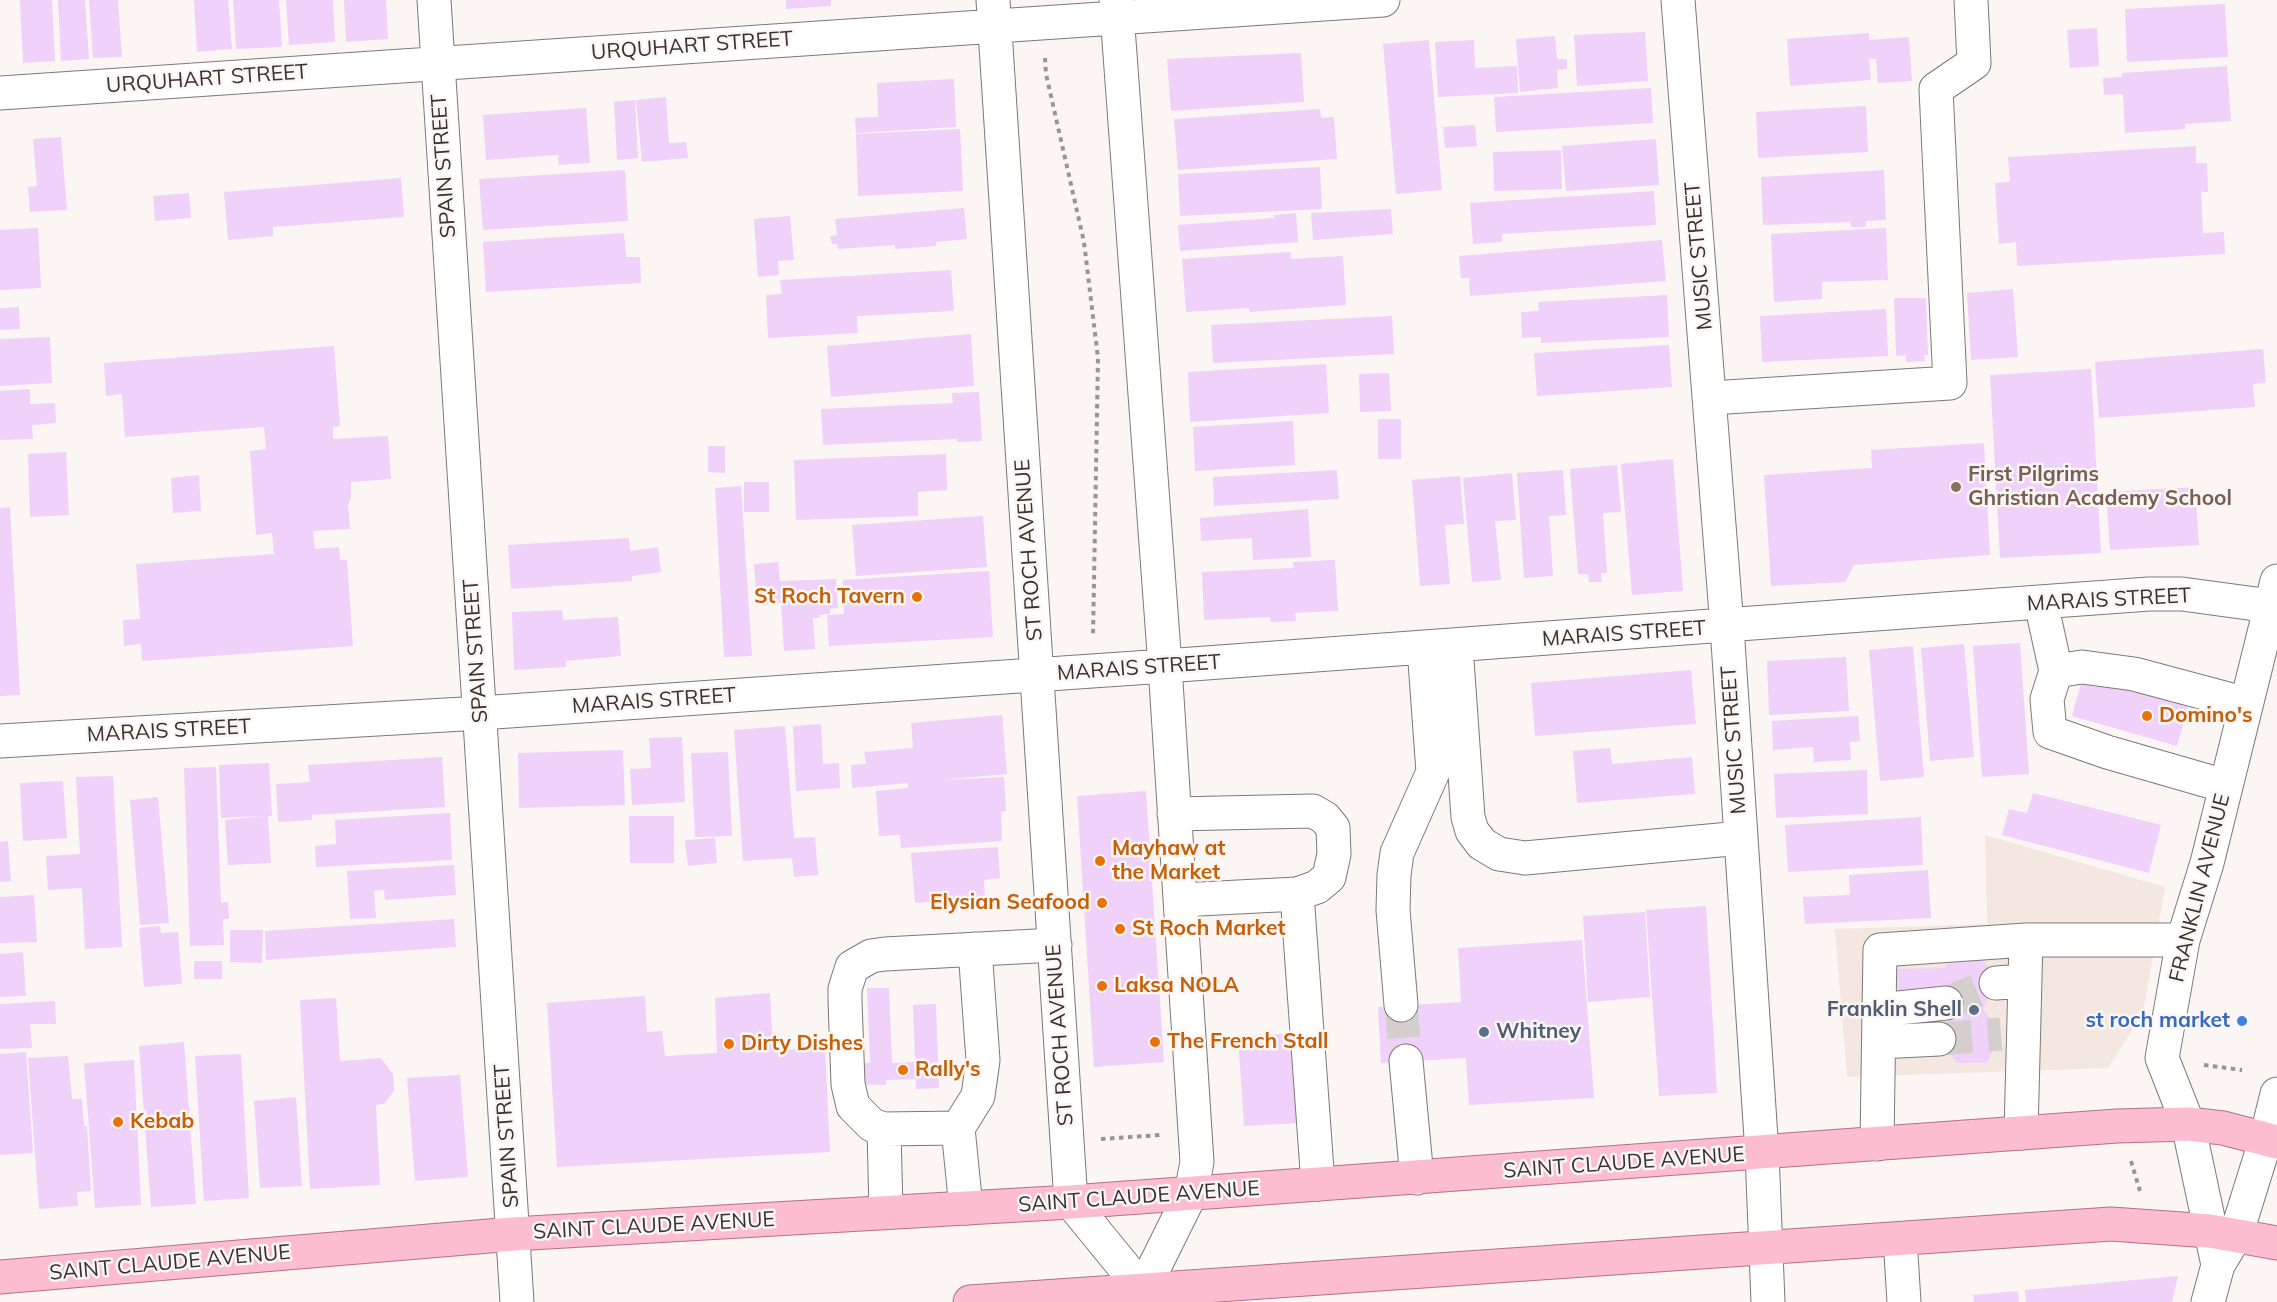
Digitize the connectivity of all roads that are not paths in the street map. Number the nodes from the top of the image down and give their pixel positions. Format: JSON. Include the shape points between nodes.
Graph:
{"nodes":[{"id":1,"x":434,"y":0,"type":"edge"},
{"id":2,"x":1383,"y":0,"type":"edge"},
{"id":3,"x":1678,"y":0,"type":"edge"},
{"id":4,"x":1971,"y":0,"type":"edge"},
{"id":5,"x":1117,"y":9,"type":"edge"},
{"id":6,"x":994,"y":14,"type":"edge"},
{"id":7,"x":437,"y":63,"type":"junction"},
{"id":8,"x":0,"y":93,"type":"edge"},
{"id":9,"x":1711,"y":398,"type":"junction"},
{"id":10,"x":2275,"y":598,"type":"edge"},
{"id":11,"x":2041,"y":603,"type":"junction"},
{"id":12,"x":1727,"y":627,"type":"junction"},
{"id":13,"x":1456,"y":646,"type":"junction"},
{"id":14,"x":1424,"y":648,"type":"junction"},
{"id":15,"x":1165,"y":666,"type":"junction"},
{"id":16,"x":2056,"y":671,"type":"junction"},
{"id":17,"x":1038,"y":675,"type":"junction"},
{"id":18,"x":2246,"y":704,"type":"junction"},
{"id":19,"x":480,"y":713,"type":"junction"},
{"id":20,"x":0,"y":741,"type":"edge"},
{"id":21,"x":2225,"y":786,"type":"junction"},
{"id":22,"x":1174,"y":814,"type":"junction"},
{"id":23,"x":1741,"y":838,"type":"junction"},
{"id":24,"x":1298,"y":894,"type":"junction"},
{"id":25,"x":1180,"y":900,"type":"junction"},
{"id":26,"x":2026,"y":940,"type":"junction"},
{"id":27,"x":2183,"y":940,"type":"junction"},
{"id":28,"x":1055,"y":945,"type":"junction"},
{"id":29,"x":975,"y":949,"type":"junction"},
{"id":30,"x":1946,"y":1003,"type":"tunnel mouth"},
{"id":31,"x":1401,"y":1005,"type":"tunnel mouth"},
{"id":32,"x":1879,"y":1026,"type":"junction"},
{"id":33,"x":1939,"y":1039,"type":"tunnel mouth"},
{"id":34,"x":1406,"y":1061,"type":"tunnel mouth"},
{"id":35,"x":2277,"y":1094,"type":"edge"},
{"id":36,"x":2188,"y":1124,"type":"junction"},
{"id":37,"x":958,"y":1128,"type":"junction"},
{"id":38,"x":884,"y":1129,"type":"junction"},
{"id":39,"x":2020,"y":1133,"type":"junction"},
{"id":40,"x":2272,"y":1140,"type":"edge"},
{"id":41,"x":1876,"y":1144,"type":"junction"},
{"id":42,"x":1762,"y":1153,"type":"junction"},
{"id":43,"x":1417,"y":1178,"type":"junction"},
{"id":44,"x":1318,"y":1185,"type":"junction"},
{"id":45,"x":1191,"y":1193,"type":"junction"},
{"id":46,"x":1071,"y":1202,"type":"junction"},
{"id":47,"x":966,"y":1208,"type":"junction"},
{"id":48,"x":886,"y":1212,"type":"junction"},
{"id":49,"x":2223,"y":1233,"type":"junction"},
{"id":50,"x":513,"y":1234,"type":"junction"},
{"id":51,"x":1900,"y":1239,"type":"junction"},
{"id":52,"x":2277,"y":1243,"type":"edge"},
{"id":53,"x":1765,"y":1250,"type":"junction"},
{"id":54,"x":0,"y":1277,"type":"edge"},
{"id":55,"x":1143,"y":1296,"type":"edge"},
{"id":56,"x":517,"y":1302,"type":"edge"},
{"id":57,"x":970,"y":1302,"type":"edge"},
{"id":58,"x":1768,"y":1302,"type":"edge"},
{"id":59,"x":1904,"y":1302,"type":"edge"},
{"id":60,"x":2208,"y":1302,"type":"edge"}],
"edges":[{"from":1,"to":7,"type":"street","name":"SPAIN STREET"},
{"from":2,"to":5,"type":"street","name":"URQUHART STREET"},
{"from":3,"to":9,"type":"street","name":"MUSIC STREET"},
{"from":4,"to":9,"type":"street","via":[[1974,63],[1936,89],[1950,383]]},
{"from":5,"to":6,"type":"street","name":"URQUHART STREET","via":[[1045,24]]},
{"from":5,"to":15,"type":"street"},
{"from":6,"to":7,"type":"street","name":"URQUHART STREET"},
{"from":6,"to":17,"type":"street","name":"ST ROCH AVENUE"},
{"from":7,"to":8,"type":"street","name":"URQUHART STREET"},
{"from":7,"to":19,"type":"street","name":"SPAIN STREET"},
{"from":9,"to":12,"type":"street","name":"MUSIC STREET"},
{"from":10,"to":11,"type":"street","name":"MARAIS STREET","via":[[2182,594]]},
{"from":10,"to":18,"type":"street","name":"FRANKLIN AVENUE"},
{"from":11,"to":12,"type":"street","name":"MARAIS STREET"},
{"from":11,"to":16,"type":"street"},
{"from":12,"to":13,"type":"street","name":"MARAIS STREET"},
{"from":12,"to":23,"type":"street","name":"MUSIC STREET"},
{"from":13,"to":14,"type":"street","name":"MARAIS STREET"},
{"from":13,"to":23,"type":"street","via":[[1468,817],[1482,844],[1498,854],[1525,858]]},
{"from":14,"to":15,"type":"street","name":"MARAIS STREET"},
{"from":14,"to":31,"type":"street","via":[[1433,772],[1397,853],[1393,910]]},
{"from":15,"to":17,"type":"street","name":"MARAIS STREET"},
{"from":15,"to":22,"type":"street"},
{"from":16,"to":18,"type":"street","via":[[2082,667],[2134,674]]},
{"from":16,"to":21,"type":"street","via":[[2047,699],[2050,732]]},
{"from":17,"to":19,"type":"street","name":"MARAIS STREET"},
{"from":17,"to":28,"type":"street","name":"ST ROCH AVENUE"},
{"from":18,"to":21,"type":"street","name":"FRANKLIN AVENUE"},
{"from":19,"to":20,"type":"street","name":"MARAIS STREET"},
{"from":19,"to":50,"type":"street","name":"SPAIN STREET"},
{"from":21,"to":27,"type":"street","name":"FRANKLIN AVENUE"},
{"from":22,"to":24,"type":"street","via":[[1313,811],[1325,818],[1333,828],[1334,854],[1329,877]]},
{"from":22,"to":25,"type":"street"},
{"from":23,"to":42,"type":"street","name":"MUSIC STREET"},
{"from":24,"to":25,"type":"street"},
{"from":24,"to":44,"type":"street"},
{"from":25,"to":45,"type":"street","via":[[1197,1162]]},
{"from":26,"to":27,"type":"street"},
{"from":26,"to":32,"type":"street","via":[[1880,950]]},
{"from":26,"to":39,"type":"street","via":[[2010,982]]},
{"from":27,"to":36,"type":"street","name":"FRANKLIN AVENUE","via":[[2162,1058]]},
{"from":28,"to":29,"type":"street"},
{"from":28,"to":46,"type":"street","name":"ST ROCH AVENUE"},
{"from":29,"to":37,"type":"street","via":[[982,1022],[982,1079],[978,1096]]},
{"from":29,"to":38,"type":"street","via":[[871,956],[852,967],[845,989],[850,1096],[853,1106],[872,1125]]},
{"from":30,"to":32,"type":"street"},
{"from":32,"to":33,"type":"street"},
{"from":32,"to":41,"type":"street"},
{"from":34,"to":43,"type":"street"},
{"from":35,"to":40,"type":"street"},
{"from":36,"to":39,"type":"main road","name":"SAINT CLAUDE AVENUE"},
{"from":36,"to":40,"type":"main road","name":"SAINT CLAUDE AVENUE"},
{"from":36,"to":49,"type":"street","name":"FRANKLIN AVENUE"},
{"from":37,"to":38,"type":"street"},
{"from":37,"to":47,"type":"street"},
{"from":38,"to":48,"type":"street"},
{"from":39,"to":41,"type":"main road","name":"SAINT CLAUDE AVENUE"},
{"from":40,"to":49,"type":"street"},
{"from":41,"to":42,"type":"main road","name":"SAINT CLAUDE AVENUE"},
{"from":42,"to":43,"type":"main road","name":"SAINT CLAUDE AVENUE"},
{"from":42,"to":53,"type":"street","name":"MUSIC STREET"},
{"from":43,"to":44,"type":"main road","name":"SAINT CLAUDE AVENUE"},
{"from":44,"to":45,"type":"main road","name":"SAINT CLAUDE AVENUE"},
{"from":45,"to":46,"type":"main road","name":"SAINT CLAUDE AVENUE"},
{"from":45,"to":55,"type":"street"},
{"from":46,"to":47,"type":"main road","name":"SAINT CLAUDE AVENUE"},
{"from":46,"to":55,"type":"street"},
{"from":47,"to":48,"type":"main road","name":"SAINT CLAUDE AVENUE"},
{"from":48,"to":50,"type":"main road","name":"SAINT CLAUDE AVENUE"},
{"from":49,"to":51,"type":"main road","via":[[2111,1224]]},
{"from":49,"to":52,"type":"main road"},
{"from":49,"to":60,"type":"street"},
{"from":50,"to":54,"type":"main road","name":"SAINT CLAUDE AVENUE"},
{"from":50,"to":56,"type":"street","name":"SPAIN STREET"},
{"from":51,"to":53,"type":"main road"},
{"from":51,"to":59,"type":"street"},
{"from":53,"to":55,"type":"main road"},
{"from":53,"to":58,"type":"street","name":"MUSIC STREET"},
{"from":55,"to":57,"type":"main road"}]}
